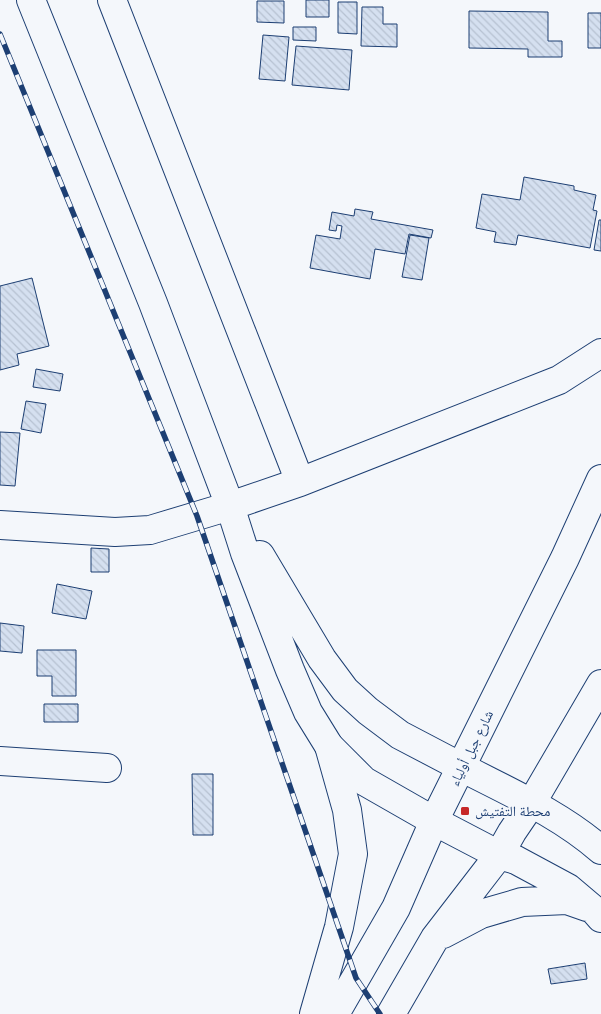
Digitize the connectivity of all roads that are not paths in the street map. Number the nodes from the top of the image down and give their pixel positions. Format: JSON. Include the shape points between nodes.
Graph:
{"nodes":[{"id":1,"x":31,"y":0,"type":"edge"},
{"id":2,"x":112,"y":0,"type":"edge"},
{"id":3,"x":601,"y":353,"type":"edge"},
{"id":4,"x":601,"y":479,"type":"edge"},
{"id":5,"x":300,"y":482,"type":"junction"},
{"id":6,"x":233,"y":514,"type":"junction"},
{"id":7,"x":0,"y":525,"type":"edge"},
{"id":8,"x":601,"y":684,"type":"edge"},
{"id":9,"x":329,"y":746,"type":"junction"},
{"id":10,"x":0,"y":761,"type":"edge"},
{"id":11,"x":461,"y":767,"type":"junction"},
{"id":12,"x":107,"y":768,"type":"dead end"},
{"id":13,"x":531,"y":804,"type":"junction"},
{"id":14,"x":434,"y":821,"type":"junction"},
{"id":15,"x":601,"y":850,"type":"edge"},
{"id":16,"x":499,"y":855,"type":"junction"},
{"id":17,"x":598,"y":914,"type":"edge"},
{"id":18,"x":436,"y":938,"type":"junction"},
{"id":19,"x":314,"y":1014,"type":"edge"},
{"id":20,"x":335,"y":1014,"type":"edge"},
{"id":21,"x":391,"y":1014,"type":"edge"}],
"edges":[{"from":1,"to":6,"type":"street"},
{"from":2,"to":5,"type":"street"},
{"from":3,"to":5,"type":"street","via":[[559,380]]},
{"from":4,"to":11,"type":"street","name":"شارع جبل أولياء"},
{"from":5,"to":6,"type":"street"},
{"from":6,"to":7,"type":"street","via":[[150,530],[115,532]]},
{"from":6,"to":9,"type":"street","via":[[290,670],[308,712]]},
{"from":6,"to":11,"type":"street","via":[[345,690],[400,735]]},
{"from":8,"to":13,"type":"street"},
{"from":9,"to":14,"type":"street","via":[[364,781]]},
{"from":9,"to":19,"type":"street","via":[[347,810],[353,854],[339,927]]},
{"from":10,"to":12,"type":"street"},
{"from":11,"to":13,"type":"street"},
{"from":11,"to":14,"type":"street","name":"شارع جبل أولياء"},
{"from":13,"to":15,"type":"street"},
{"from":13,"to":16,"type":"street"},
{"from":14,"to":16,"type":"street"},
{"from":14,"to":20,"type":"street","name":"شارع جبل أولياء","via":[[396,908]]},
{"from":16,"to":17,"type":"street","via":[[516,860],[568,888]]},
{"from":16,"to":18,"type":"street"},
{"from":17,"to":18,"type":"street","via":[[567,900],[522,902],[481,914]]},
{"from":18,"to":21,"type":"street"}]}
